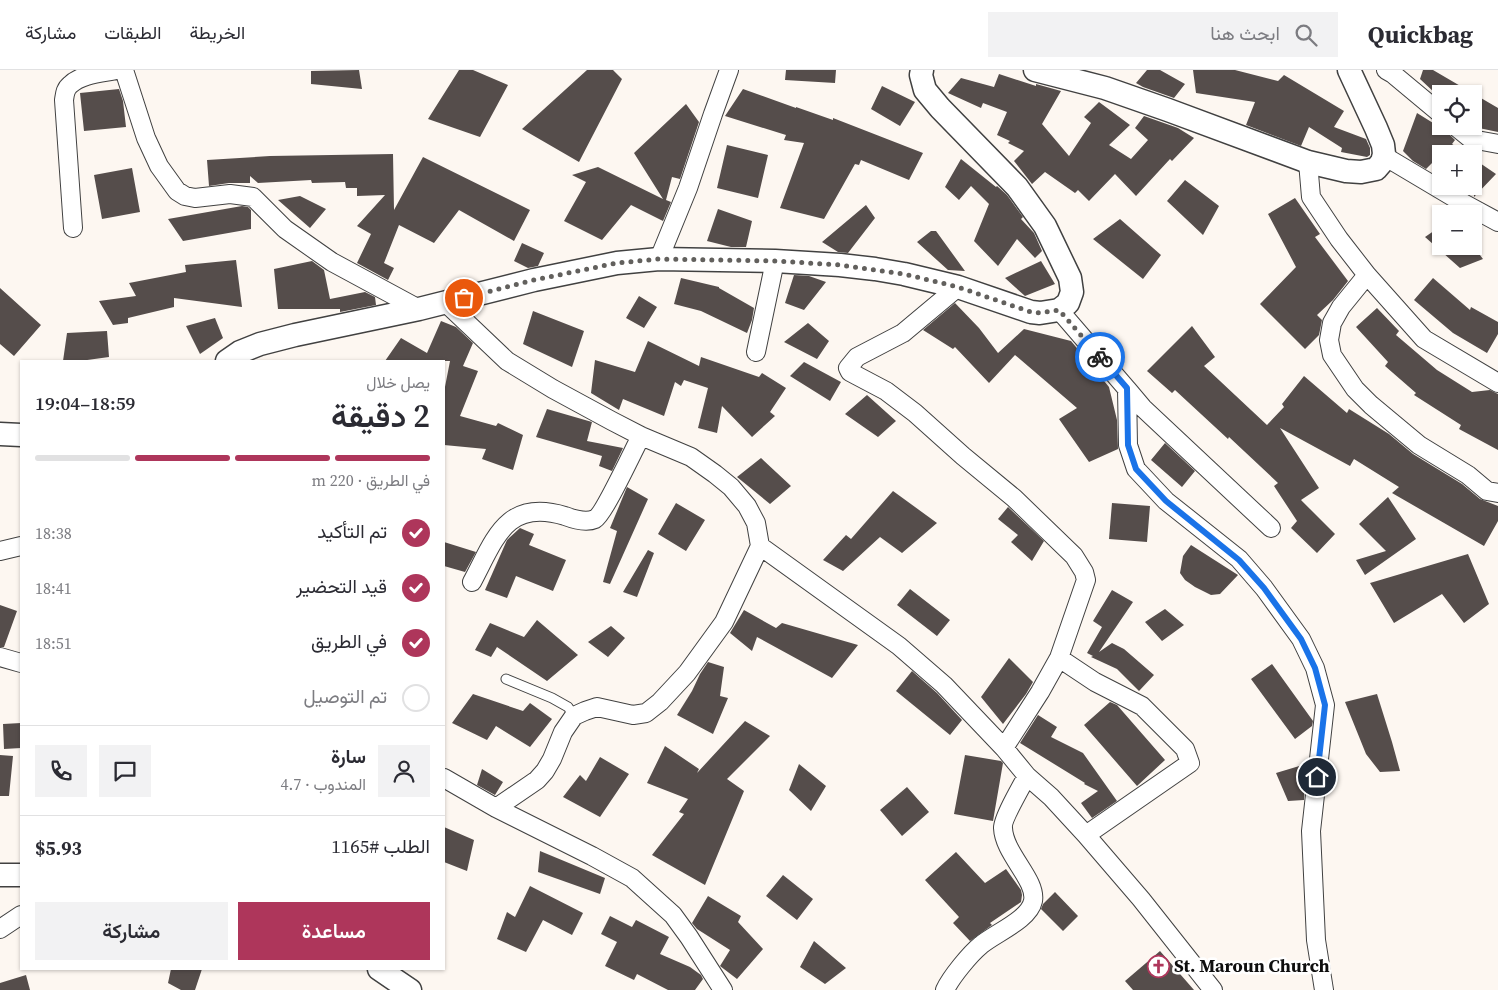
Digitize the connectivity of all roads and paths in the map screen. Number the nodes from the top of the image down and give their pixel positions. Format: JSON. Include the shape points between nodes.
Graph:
{"nodes":[{"id":1,"x":117,"y":70,"type":"edge"},
{"id":2,"x":124,"y":70,"type":"edge"},
{"id":3,"x":729,"y":70,"type":"edge"},
{"id":4,"x":922,"y":70,"type":"edge"},
{"id":5,"x":1035,"y":70,"type":"edge"},
{"id":6,"x":1349,"y":70,"type":"edge"},
{"id":7,"x":1386,"y":70,"type":"edge"},
{"id":8,"x":1432,"y":106,"type":"edge"},
{"id":9,"x":1466,"y":135,"type":"edge"},
{"id":10,"x":1498,"y":144,"type":"edge"},
{"id":11,"x":1384,"y":156,"type":"junction"},
{"id":12,"x":1308,"y":162,"type":"junction"},
{"id":13,"x":1498,"y":222,"type":"edge"},
{"id":14,"x":73,"y":228,"type":"dead end"},
{"id":15,"x":659,"y":259,"type":"junction"},
{"id":16,"x":776,"y":261,"type":"junction"},
{"id":17,"x":1367,"y":275,"type":"junction"},
{"id":18,"x":958,"y":287,"type":"junction"},
{"id":19,"x":446,"y":303,"type":"junction"},
{"id":20,"x":419,"y":309,"type":"junction"},
{"id":21,"x":1059,"y":310,"type":"junction"},
{"id":22,"x":756,"y":352,"type":"dead end"},
{"id":23,"x":228,"y":360,"type":"edge"},
{"id":24,"x":1498,"y":383,"type":"edge"},
{"id":25,"x":1127,"y":388,"type":"junction"},
{"id":26,"x":0,"y":434,"type":"edge"},
{"id":27,"x":20,"y":435,"type":"edge"},
{"id":28,"x":641,"y":436,"type":"junction"},
{"id":29,"x":1498,"y":493,"type":"edge"},
{"id":30,"x":1271,"y":528,"type":"dead end"},
{"id":31,"x":20,"y":546,"type":"edge"},
{"id":32,"x":760,"y":546,"type":"junction"},
{"id":33,"x":0,"y":551,"type":"edge"},
{"id":34,"x":472,"y":582,"type":"dead end"},
{"id":35,"x":0,"y":657,"type":"edge"},
{"id":36,"x":1059,"y":658,"type":"junction"},
{"id":37,"x":20,"y":663,"type":"edge"},
{"id":38,"x":506,"y":679,"type":"dead end"},
{"id":39,"x":574,"y":716,"type":"junction"},
{"id":40,"x":1004,"y":748,"type":"junction"},
{"id":41,"x":1027,"y":776,"type":"junction"},
{"id":42,"x":445,"y":779,"type":"edge"},
{"id":43,"x":496,"y":808,"type":"junction"},
{"id":44,"x":1086,"y":835,"type":"junction"},
{"id":45,"x":0,"y":875,"type":"edge"},
{"id":46,"x":20,"y":875,"type":"edge"},
{"id":47,"x":20,"y":916,"type":"edge"},
{"id":48,"x":0,"y":929,"type":"edge"},
{"id":49,"x":380,"y":970,"type":"edge"},
{"id":50,"x":410,"y":990,"type":"edge"},
{"id":51,"x":723,"y":990,"type":"edge"},
{"id":52,"x":945,"y":990,"type":"edge"},
{"id":53,"x":1213,"y":990,"type":"edge"},
{"id":54,"x":1324,"y":990,"type":"edge"}],
"edges":[{"from":1,"to":14,"type":"street","via":[[82,78],[66,90],[64,100]]},
{"from":2,"to":20,"type":"street","via":[[146,138],[159,166],[177,190],[195,198],[230,194],[253,197],[286,229],[332,262]]},
{"from":3,"to":15,"type":"street","via":[[688,188]]},
{"from":4,"to":21,"type":"street","via":[[925,90],[1017,187],[1045,226],[1070,278],[1072,292],[1068,303]]},
{"from":5,"to":12,"type":"street","via":[[1105,88]]},
{"from":6,"to":11,"type":"street","via":[[1383,145]]},
{"from":7,"to":8,"type":"street"},
{"from":9,"to":10,"type":"street"},
{"from":11,"to":12,"type":"street","via":[[1376,169],[1361,172]]},
{"from":11,"to":13,"type":"street"},
{"from":12,"to":17,"type":"street","via":[[1311,197]]},
{"from":15,"to":16,"type":"street"},
{"from":15,"to":19,"type":"street","via":[[607,265],[534,280]]},
{"from":16,"to":18,"type":"street","via":[[875,269]]},
{"from":16,"to":22,"type":"street"},
{"from":17,"to":24,"type":"street","via":[[1424,339]]},
{"from":17,"to":29,"type":"street","via":[[1332,323],[1329,340],[1332,355],[1355,388],[1419,445],[1487,490]]},
{"from":18,"to":21,"type":"street","via":[[1031,312]]},
{"from":18,"to":36,"type":"street","via":[[903,333],[857,356],[848,368],[915,413],[1014,498],[1074,556],[1086,580]]},
{"from":19,"to":20,"type":"street"},
{"from":19,"to":28,"type":"street","via":[[507,361]]},
{"from":20,"to":23,"type":"street","via":[[295,334],[260,344]]},
{"from":21,"to":25,"type":"street"},
{"from":25,"to":30,"type":"street","via":[[1143,408]]},
{"from":25,"to":54,"type":"street","via":[[1128,445],[1136,469],[1166,501],[1239,560],[1301,639],[1315,668],[1325,705],[1311,831],[1316,940]]},
{"from":26,"to":27,"type":"street"},
{"from":28,"to":32,"type":"street","via":[[690,457],[730,487],[747,506],[756,523]]},
{"from":28,"to":34,"type":"street","via":[[595,519],[587,521],[534,511],[522,513],[501,530]]},
{"from":31,"to":33,"type":"street"},
{"from":32,"to":39,"type":"street","via":[[724,622],[687,673],[660,702],[646,713],[633,716],[597,708]]},
{"from":32,"to":40,"type":"street","via":[[899,646],[944,685]]},
{"from":35,"to":37,"type":"street"},
{"from":36,"to":40,"type":"street"},
{"from":36,"to":44,"type":"street","via":[[1095,682],[1142,706],[1184,749],[1190,763]]},
{"from":38,"to":39,"type":"lane","via":[[560,702]]},
{"from":39,"to":43,"type":"street","via":[[545,771]]},
{"from":40,"to":41,"type":"street"},
{"from":41,"to":44,"type":"street"},
{"from":41,"to":52,"type":"street","via":[[1002,827],[1009,851],[1032,888],[1033,902],[1025,915],[980,946]]},
{"from":42,"to":43,"type":"street"},
{"from":43,"to":51,"type":"street","via":[[632,878],[673,915]]},
{"from":44,"to":53,"type":"street"},
{"from":45,"to":46,"type":"street"},
{"from":47,"to":48,"type":"street"},
{"from":49,"to":50,"type":"street"}]}
